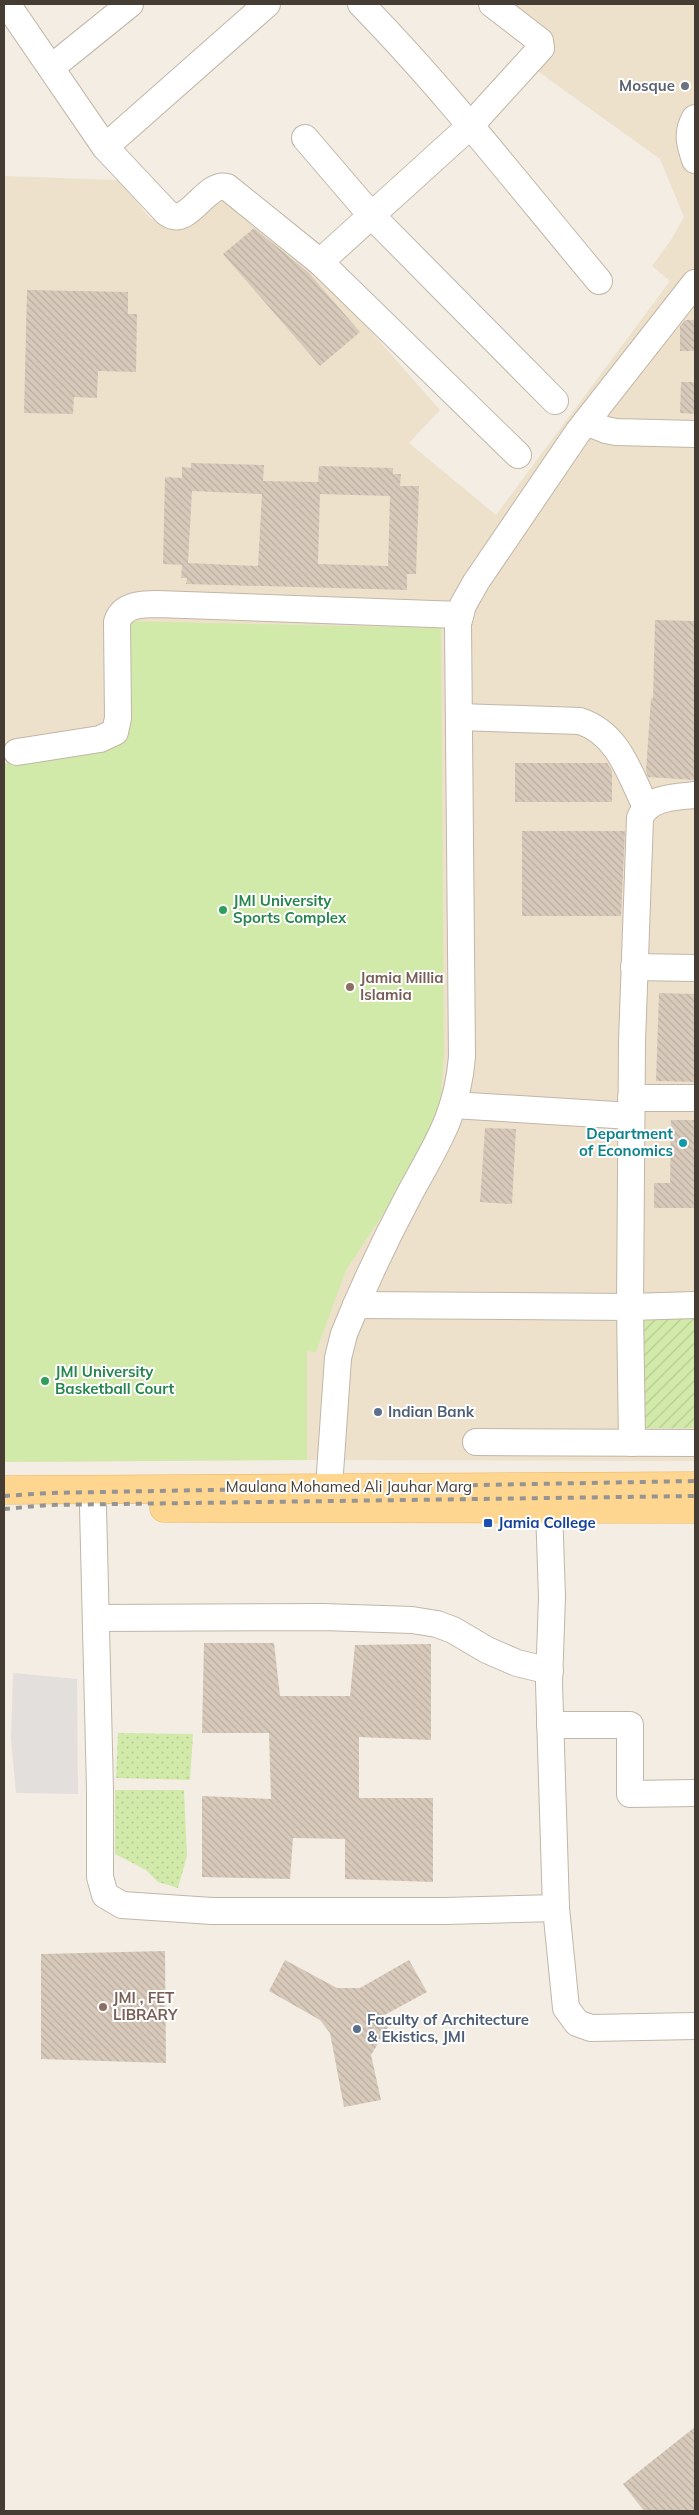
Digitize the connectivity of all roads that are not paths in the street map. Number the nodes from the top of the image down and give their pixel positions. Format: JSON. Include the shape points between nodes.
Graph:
{"nodes":[{"id":1,"x":7,"y":4,"type":"edge"},
{"id":2,"x":130,"y":4,"type":"edge"},
{"id":3,"x":267,"y":4,"type":"edge"},
{"id":4,"x":361,"y":4,"type":"edge"},
{"id":5,"x":492,"y":4,"type":"edge"},
{"id":6,"x":52,"y":67,"type":"junction"},
{"id":7,"x":695,"y":118,"type":"edge"},
{"id":8,"x":470,"y":126,"type":"junction"},
{"id":9,"x":306,"y":138,"type":"dead end"},
{"id":10,"x":105,"y":147,"type":"junction"},
{"id":11,"x":695,"y":160,"type":"edge"},
{"id":12,"x":371,"y":215,"type":"junction"},
{"id":13,"x":320,"y":262,"type":"junction"},
{"id":14,"x":599,"y":281,"type":"dead end"},
{"id":15,"x":695,"y":283,"type":"edge"},
{"id":16,"x":555,"y":402,"type":"dead end"},
{"id":17,"x":586,"y":422,"type":"junction"},
{"id":18,"x":695,"y":434,"type":"edge"},
{"id":19,"x":518,"y":456,"type":"dead end"},
{"id":20,"x":460,"y":615,"type":"junction"},
{"id":21,"x":459,"y":717,"type":"junction"},
{"id":22,"x":17,"y":752,"type":"dead end"},
{"id":23,"x":695,"y":795,"type":"edge"},
{"id":24,"x":646,"y":807,"type":"junction"},
{"id":25,"x":634,"y":968,"type":"junction"},
{"id":26,"x":695,"y":968,"type":"edge"},
{"id":27,"x":695,"y":1098,"type":"edge"},
{"id":28,"x":453,"y":1105,"type":"junction"},
{"id":29,"x":631,"y":1107,"type":"junction"},
{"id":30,"x":356,"y":1305,"type":"junction"},
{"id":31,"x":695,"y":1305,"type":"edge"},
{"id":32,"x":630,"y":1307,"type":"junction"},
{"id":33,"x":476,"y":1442,"type":"dead end"},
{"id":34,"x":632,"y":1443,"type":"junction"},
{"id":35,"x":695,"y":1443,"type":"edge"},
{"id":36,"x":695,"y":1486,"type":"edge"},
{"id":37,"x":329,"y":1487,"type":"junction"},
{"id":38,"x":4,"y":1490,"type":"edge"},
{"id":39,"x":4,"y":1507,"type":"edge"},
{"id":40,"x":93,"y":1507,"type":"junction"},
{"id":41,"x":549,"y":1509,"type":"junction"},
{"id":42,"x":695,"y":1509,"type":"edge"},
{"id":43,"x":96,"y":1618,"type":"junction"},
{"id":44,"x":550,"y":1671,"type":"junction"},
{"id":45,"x":550,"y":1725,"type":"junction"},
{"id":46,"x":695,"y":1793,"type":"edge"},
{"id":47,"x":556,"y":1908,"type":"junction"},
{"id":48,"x":695,"y":2026,"type":"edge"}],
"edges":[{"from":1,"to":6,"type":"street"},
{"from":2,"to":6,"type":"street"},
{"from":3,"to":10,"type":"street"},
{"from":4,"to":8,"type":"street"},
{"from":5,"to":8,"type":"street","via":[[540,41],[542,47]]},
{"from":6,"to":10,"type":"street"},
{"from":7,"to":11,"type":"street","via":[[690,144]]},
{"from":8,"to":12,"type":"street"},
{"from":8,"to":14,"type":"street"},
{"from":9,"to":12,"type":"street"},
{"from":10,"to":13,"type":"street","via":[[170,215],[182,215],[215,187],[225,186]]},
{"from":12,"to":13,"type":"street"},
{"from":12,"to":16,"type":"street"},
{"from":13,"to":19,"type":"street"},
{"from":15,"to":17,"type":"street"},
{"from":17,"to":18,"type":"street","via":[[616,432]]},
{"from":17,"to":20,"type":"street","via":[[476,582]]},
{"from":20,"to":21,"type":"street"},
{"from":20,"to":22,"type":"street","via":[[157,604],[129,608],[117,622],[118,718],[114,732],[100,739]]},
{"from":21,"to":24,"type":"street","via":[[580,721],[591,725],[610,738]]},
{"from":21,"to":28,"type":"street","via":[[462,1057]]},
{"from":23,"to":24,"type":"street","via":[[654,802]]},
{"from":24,"to":25,"type":"street","via":[[640,818]]},
{"from":25,"to":26,"type":"street"},
{"from":25,"to":29,"type":"street"},
{"from":27,"to":29,"type":"street"},
{"from":28,"to":29,"type":"street"},
{"from":28,"to":30,"type":"street","via":[[439,1144],[409,1196]]},
{"from":29,"to":32,"type":"street"},
{"from":30,"to":32,"type":"street"},
{"from":30,"to":37,"type":"street","via":[[338,1358]]},
{"from":31,"to":32,"type":"street"},
{"from":32,"to":34,"type":"street"},
{"from":33,"to":34,"type":"street"},
{"from":34,"to":35,"type":"street"},
{"from":36,"to":37,"type":"main road","name":"Maulana Mohamed Ali Jauhar Marg"},
{"from":37,"to":38,"type":"main road","name":"Maulana Mohamed Ali Jauhar Marg"},
{"from":39,"to":40,"type":"main road","name":"Maulana Mohamed Ali Jauhar Marg"},
{"from":40,"to":41,"type":"main road","name":"Maulana Mohamed Ali Jauhar Marg"},
{"from":40,"to":43,"type":"street"},
{"from":41,"to":42,"type":"main road","name":"Maulana Mohamed Ali Jauhar Marg"},
{"from":41,"to":44,"type":"street"},
{"from":43,"to":44,"type":"street","via":[[412,1620],[445,1627],[517,1663]]},
{"from":43,"to":47,"type":"street","via":[[100,1877],[102,1890],[112,1901],[122,1905],[212,1911],[416,1912]]},
{"from":44,"to":45,"type":"street"},
{"from":45,"to":46,"type":"street","via":[[630,1725],[630,1794]]},
{"from":45,"to":47,"type":"street"},
{"from":47,"to":48,"type":"street","via":[[564,1999],[569,2014],[577,2023],[591,2028]]}]}
